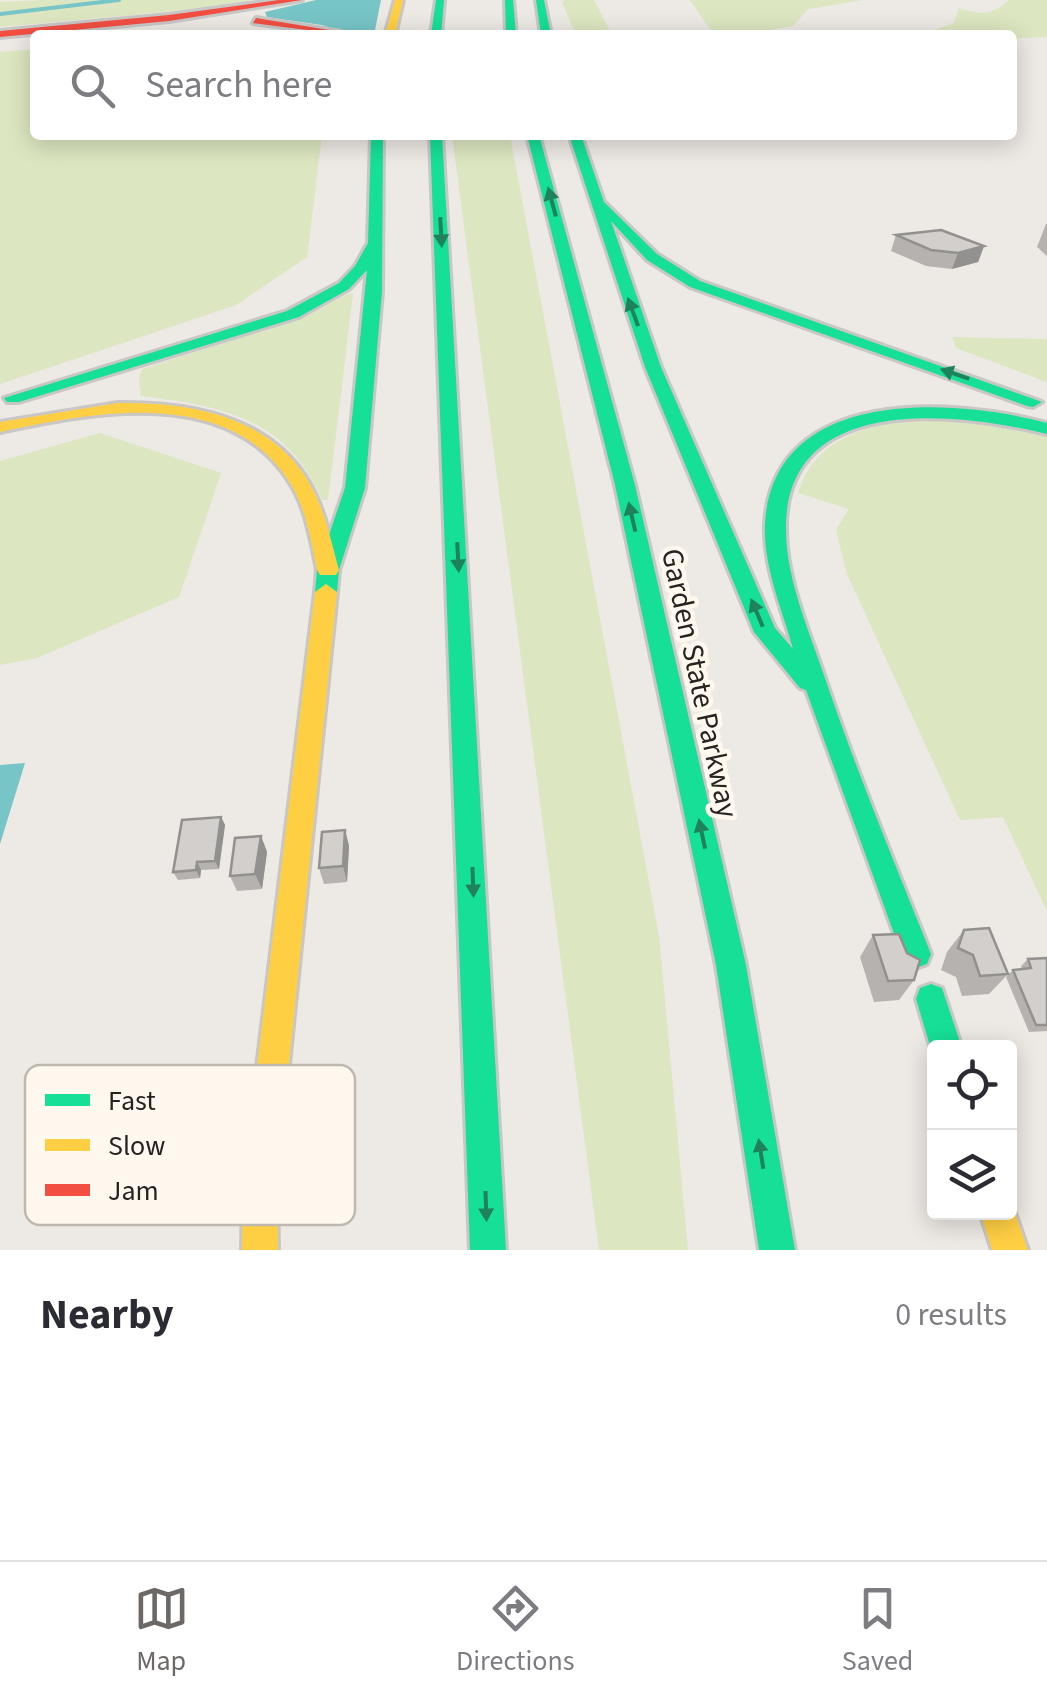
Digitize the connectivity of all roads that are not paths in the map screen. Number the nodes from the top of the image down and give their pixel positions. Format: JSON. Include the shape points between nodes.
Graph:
{"nodes":[{"id":1,"x":298,"y":0,"type":"edge"},
{"id":2,"x":399,"y":0,"type":"edge"},
{"id":3,"x":440,"y":0,"type":"edge"},
{"id":4,"x":509,"y":0,"type":"edge"},
{"id":5,"x":541,"y":2,"type":"edge"},
{"id":6,"x":42,"y":30,"type":"edge"},
{"id":7,"x":138,"y":30,"type":"edge"},
{"id":8,"x":321,"y":30,"type":"edge"},
{"id":9,"x":391,"y":30,"type":"edge"},
{"id":10,"x":437,"y":30,"type":"edge"},
{"id":11,"x":511,"y":30,"type":"edge"},
{"id":12,"x":545,"y":30,"type":"edge"},
{"id":13,"x":30,"y":31,"type":"edge"},
{"id":14,"x":0,"y":34,"type":"edge"},
{"id":15,"x":30,"y":40,"type":"edge"},
{"id":16,"x":0,"y":43,"type":"edge"},
{"id":17,"x":377,"y":140,"type":"edge"},
{"id":18,"x":436,"y":140,"type":"edge"},
{"id":19,"x":535,"y":140,"type":"edge"},
{"id":20,"x":577,"y":140,"type":"edge"},
{"id":21,"x":594,"y":194,"type":"junction"},
{"id":22,"x":375,"y":243,"type":"junction"},
{"id":23,"x":0,"y":402,"type":"edge"},
{"id":24,"x":1047,"y":407,"type":"edge"},
{"id":25,"x":0,"y":427,"type":"edge"},
{"id":26,"x":1047,"y":428,"type":"edge"},
{"id":27,"x":328,"y":570,"type":"junction"},
{"id":28,"x":815,"y":690,"type":"junction"},
{"id":29,"x":916,"y":954,"type":"edge"},
{"id":30,"x":930,"y":998,"type":"dead end"},
{"id":31,"x":943,"y":1040,"type":"edge"},
{"id":32,"x":273,"y":1065,"type":"edge"},
{"id":33,"x":1001,"y":1220,"type":"edge"},
{"id":34,"x":488,"y":1250,"type":"edge"},
{"id":35,"x":777,"y":1250,"type":"edge"},
{"id":36,"x":1010,"y":1250,"type":"edge"}],
"edges":[{"from":1,"to":6,"type":"highway"},
{"from":2,"to":9,"type":"highway"},
{"from":3,"to":10,"type":"highway"},
{"from":4,"to":11,"type":"highway"},
{"from":5,"to":12,"type":"highway"},
{"from":7,"to":8,"type":"highway","via":[[232,21]]},
{"from":13,"to":14,"type":"highway"},
{"from":15,"to":16,"type":"highway"},
{"from":17,"to":22,"type":"highway"},
{"from":18,"to":34,"type":"highway","one_way":true},
{"from":35,"to":19,"type":"highway","name":"Garden State Parkway","one_way":true,"via":[[727,946],[625,485]]},
{"from":20,"to":21,"type":"highway"},
{"from":24,"to":21,"type":"highway","one_way":true,"via":[[695,284],[652,258]]},
{"from":28,"to":21,"type":"highway","one_way":true,"via":[[766,632],[653,367]]},
{"from":22,"to":23,"type":"highway","via":[[361,268],[322,302]]},
{"from":22,"to":27,"type":"highway","via":[[355,488]]},
{"from":25,"to":27,"type":"highway","via":[[132,406],[188,412],[240,428],[276,452],[296,476]]},
{"from":26,"to":28,"type":"highway","via":[[980,413],[921,412],[851,425],[800,452],[783,484],[777,552]]},
{"from":27,"to":32,"type":"highway"},
{"from":28,"to":29,"type":"highway"},
{"from":30,"to":31,"type":"highway"},
{"from":33,"to":36,"type":"highway"}]}
